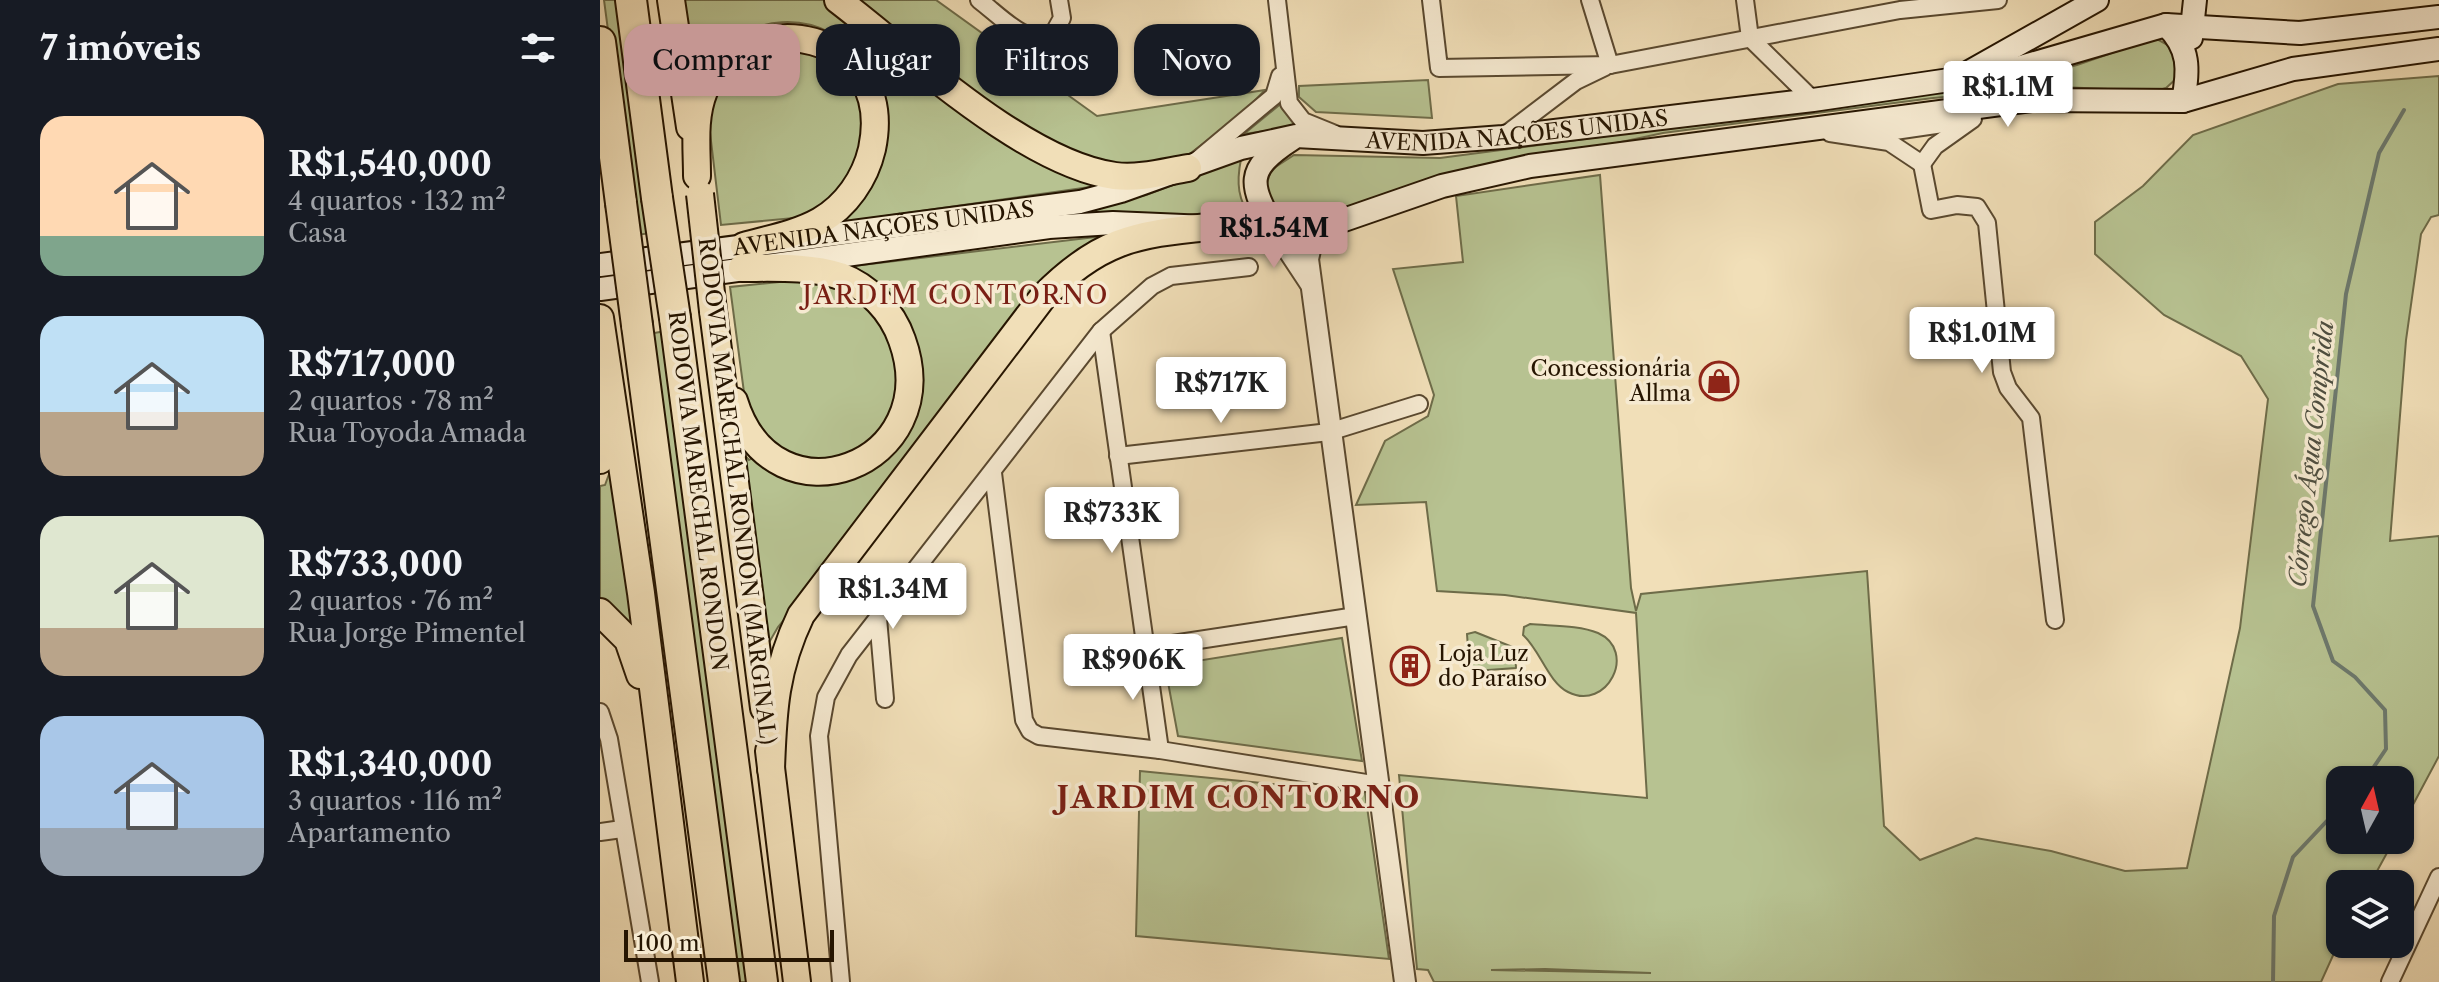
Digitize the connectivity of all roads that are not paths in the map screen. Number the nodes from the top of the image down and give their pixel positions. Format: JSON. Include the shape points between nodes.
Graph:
{"nodes":[{"id":1,"x":631,"y":0,"type":"edge"},
{"id":2,"x":671,"y":0,"type":"edge"},
{"id":3,"x":838,"y":0,"type":"edge"},
{"id":4,"x":979,"y":0,"type":"edge"},
{"id":5,"x":1059,"y":0,"type":"edge"},
{"id":6,"x":1277,"y":0,"type":"edge"},
{"id":7,"x":1431,"y":0,"type":"edge"},
{"id":8,"x":1590,"y":0,"type":"edge"},
{"id":9,"x":1745,"y":0,"type":"edge"},
{"id":10,"x":1998,"y":0,"type":"edge"},
{"id":11,"x":2097,"y":0,"type":"edge"},
{"id":12,"x":2195,"y":0,"type":"edge"},
{"id":13,"x":2202,"y":0,"type":"edge"},
{"id":14,"x":1899,"y":5,"type":"edge"},
{"id":15,"x":2439,"y":17,"type":"edge"},
{"id":16,"x":2166,"y":25,"type":"junction"},
{"id":17,"x":2194,"y":26,"type":"junction"},
{"id":18,"x":2221,"y":27,"type":"junction"},
{"id":19,"x":1750,"y":38,"type":"junction"},
{"id":20,"x":600,"y":42,"type":"edge"},
{"id":21,"x":2439,"y":49,"type":"edge"},
{"id":22,"x":2186,"y":55,"type":"junction"},
{"id":23,"x":1283,"y":62,"type":"junction"},
{"id":24,"x":1610,"y":65,"type":"junction"},
{"id":25,"x":1955,"y":79,"type":"junction"},
{"id":26,"x":1813,"y":100,"type":"junction"},
{"id":27,"x":2031,"y":100,"type":"junction"},
{"id":28,"x":2183,"y":101,"type":"junction"},
{"id":29,"x":1973,"y":119,"type":"junction"},
{"id":30,"x":1797,"y":130,"type":"junction"},
{"id":31,"x":1296,"y":136,"type":"junction"},
{"id":32,"x":1865,"y":136,"type":"junction"},
{"id":33,"x":1503,"y":137,"type":"junction"},
{"id":34,"x":1348,"y":139,"type":"junction"},
{"id":35,"x":1922,"y":164,"type":"junction"},
{"id":36,"x":1188,"y":168,"type":"junction"},
{"id":37,"x":699,"y":185,"type":"junction"},
{"id":38,"x":1338,"y":222,"type":"junction"},
{"id":39,"x":1209,"y":227,"type":"junction"},
{"id":40,"x":1275,"y":230,"type":"junction"},
{"id":41,"x":743,"y":257,"type":"junction"},
{"id":42,"x":600,"y":265,"type":"edge"},
{"id":43,"x":1249,"y":267,"type":"dead end"},
{"id":44,"x":1311,"y":284,"type":"junction"},
{"id":45,"x":600,"y":289,"type":"edge"},
{"id":46,"x":601,"y":323,"type":"edge"},
{"id":47,"x":1101,"y":331,"type":"junction"},
{"id":48,"x":717,"y":341,"type":"junction"},
{"id":49,"x":606,"y":361,"type":"junction"},
{"id":50,"x":1419,"y":404,"type":"dead end"},
{"id":51,"x":1329,"y":432,"type":"junction"},
{"id":52,"x":1118,"y":456,"type":"junction"},
{"id":53,"x":600,"y":460,"type":"edge"},
{"id":54,"x":993,"y":473,"type":"junction"},
{"id":55,"x":600,"y":612,"type":"edge"},
{"id":56,"x":1356,"y":616,"type":"junction"},
{"id":57,"x":878,"y":618,"type":"junction"},
{"id":58,"x":2055,"y":620,"type":"dead end"},
{"id":59,"x":1146,"y":648,"type":"junction"},
{"id":60,"x":885,"y":699,"type":"dead end"},
{"id":61,"x":600,"y":712,"type":"edge"},
{"id":62,"x":1160,"y":750,"type":"junction"},
{"id":63,"x":661,"y":753,"type":"junction"},
{"id":64,"x":771,"y":769,"type":"junction"},
{"id":65,"x":1379,"y":785,"type":"junction"},
{"id":66,"x":622,"y":829,"type":"junction"},
{"id":67,"x":600,"y":832,"type":"edge"},
{"id":68,"x":2439,"y":877,"type":"edge"},
{"id":69,"x":650,"y":982,"type":"edge"},
{"id":70,"x":690,"y":982,"type":"edge"},
{"id":71,"x":724,"y":982,"type":"edge"},
{"id":72,"x":762,"y":982,"type":"edge"},
{"id":73,"x":797,"y":982,"type":"edge"},
{"id":74,"x":841,"y":982,"type":"edge"},
{"id":75,"x":1405,"y":982,"type":"edge"},
{"id":76,"x":2390,"y":982,"type":"edge"}],
"edges":[{"from":1,"to":72,"type":"highway","name":"RODOVIA MARECHAL RONDON","bridge":true},
{"from":2,"to":37,"type":"highway","name":"RODOVIA MARECHAL RONDON (MARGINAL)"},
{"from":3,"to":36,"type":"highway","via":[[998,123],[1072,165],[1132,177]]},
{"from":4,"to":5,"type":"street","via":[[1027,36],[1042,40],[1052,36],[1062,18]]},
{"from":6,"to":23,"type":"street"},
{"from":7,"to":24,"type":"street","via":[[1439,68]]},
{"from":8,"to":24,"type":"street"},
{"from":9,"to":19,"type":"street"},
{"from":10,"to":14,"type":"street"},
{"from":11,"to":25,"type":"main road"},
{"from":12,"to":17,"type":"main road"},
{"from":13,"to":18,"type":"main road"},
{"from":14,"to":19,"type":"street"},
{"from":15,"to":18,"type":"main road","name":"AVENIDA NAÇÕES UNIDAS","via":[[2300,33]]},
{"from":16,"to":17,"type":"main road","name":"AVENIDA NAÇÕES UNIDAS"},
{"from":16,"to":22,"type":"main road","via":[[2180,38]]},
{"from":16,"to":25,"type":"main road","name":"AVENIDA NAÇÕES UNIDAS","via":[[2028,66]]},
{"from":17,"to":18,"type":"main road","name":"AVENIDA NAÇÕES UNIDAS"},
{"from":17,"to":22,"type":"main road"},
{"from":19,"to":24,"type":"street"},
{"from":19,"to":26,"type":"street"},
{"from":20,"to":71,"type":"highway","name":"RODOVIA MARECHAL RONDON","bridge":true},
{"from":21,"to":28,"type":"main road","name":"AVENIDA NAÇÕES UNIDAS","via":[[2293,69]]},
{"from":22,"to":28,"type":"main road"},
{"from":23,"to":34,"type":"street","via":[[1296,115]]},
{"from":23,"to":36,"type":"street","via":[[1274,96]]},
{"from":24,"to":33,"type":"street","via":[[1576,81]]},
{"from":25,"to":26,"type":"main road","name":"AVENIDA NAÇÕES UNIDAS"},
{"from":26,"to":33,"type":"main road","name":"AVENIDA NAÇÕES UNIDAS"},
{"from":27,"to":28,"type":"main road","name":"AVENIDA NAÇÕES UNIDAS"},
{"from":27,"to":29,"type":"street"},
{"from":27,"to":30,"type":"main road","name":"AVENIDA NAÇÕES UNIDAS"},
{"from":29,"to":32,"type":"street"},
{"from":29,"to":35,"type":"street","via":[[1935,146]]},
{"from":30,"to":32,"type":"street"},
{"from":30,"to":38,"type":"main road","name":"AVENIDA NAÇÕES UNIDAS","via":[[1501,172]]},
{"from":31,"to":34,"type":"main road","name":"AVENIDA NAÇÕES UNIDAS"},
{"from":31,"to":36,"type":"main road","name":"AVENIDA NAÇÕES UNIDAS","via":[[1241,148]]},
{"from":31,"to":40,"type":"main road","via":[[1272,152],[1255,175],[1254,194]]},
{"from":32,"to":35,"type":"street","via":[[1900,146]]},
{"from":33,"to":34,"type":"main road","name":"AVENIDA NAÇÕES UNIDAS","via":[[1423,143]]},
{"from":35,"to":58,"type":"street","via":[[1931,210],[1977,207],[1987,223],[2002,372],[2031,418]]},
{"from":36,"to":41,"type":"main road","name":"AVENIDA NAÇÕES UNIDAS","via":[[1121,191],[1037,210]]},
{"from":37,"to":41,"type":"highway","via":[[697,116],[702,94],[711,74],[737,45],[773,29],[807,30],[837,44],[862,70],[874,130],[869,160],[854,189],[822,220]]},
{"from":37,"to":48,"type":"highway","name":"RODOVIA MARECHAL RONDON (MARGINAL)","bridge":true},
{"from":38,"to":40,"type":"main road","name":"AVENIDA NAÇÕES UNIDAS"},
{"from":38,"to":44,"type":"street","via":[[1313,237],[1308,259]]},
{"from":39,"to":40,"type":"main road","name":"AVENIDA NAÇÕES UNIDAS"},
{"from":39,"to":41,"type":"main road","name":"AVENIDA NAÇÕES UNIDAS","via":[[1049,227]]},
{"from":39,"to":64,"type":"highway","via":[[1140,235],[1118,243],[1077,265],[1043,297],[801,615],[776,685]]},
{"from":40,"to":44,"type":"street"},
{"from":41,"to":42,"type":"main road","name":"AVENIDA NAÇÕES UNIDAS"},
{"from":41,"to":45,"type":"main road","name":"AVENIDA NAÇÕES UNIDAS"},
{"from":41,"to":48,"type":"highway","via":[[826,272],[853,282],[879,301],[898,328],[907,354],[910,385],[905,409],[887,443],[865,460],[820,473],[790,467],[766,454],[748,434]]},
{"from":43,"to":47,"type":"street","via":[[1171,276]]},
{"from":44,"to":51,"type":"street"},
{"from":46,"to":49,"type":"highway"},
{"from":47,"to":52,"type":"street"},
{"from":47,"to":54,"type":"street"},
{"from":48,"to":64,"type":"highway","name":"RODOVIA MARECHAL RONDON (MARGINAL)"},
{"from":49,"to":53,"type":"highway","via":[[606,436]]},
{"from":49,"to":63,"type":"highway"},
{"from":50,"to":51,"type":"street"},
{"from":51,"to":52,"type":"street"},
{"from":51,"to":56,"type":"street"},
{"from":52,"to":59,"type":"street"},
{"from":54,"to":57,"type":"street"},
{"from":54,"to":62,"type":"street","via":[[1024,720],[1030,731]]},
{"from":55,"to":63,"type":"highway","via":[[628,640]]},
{"from":56,"to":59,"type":"street"},
{"from":56,"to":65,"type":"street"},
{"from":57,"to":60,"type":"street"},
{"from":57,"to":74,"type":"street","via":[[826,697],[819,736]]},
{"from":59,"to":62,"type":"street"},
{"from":61,"to":66,"type":"street"},
{"from":62,"to":65,"type":"street"},
{"from":63,"to":70,"type":"highway"},
{"from":64,"to":73,"type":"highway","name":"RODOVIA MARECHAL RONDON (MARGINAL)"},
{"from":65,"to":75,"type":"street"},
{"from":66,"to":67,"type":"street"},
{"from":66,"to":69,"type":"street"},
{"from":68,"to":76,"type":"street"}]}
